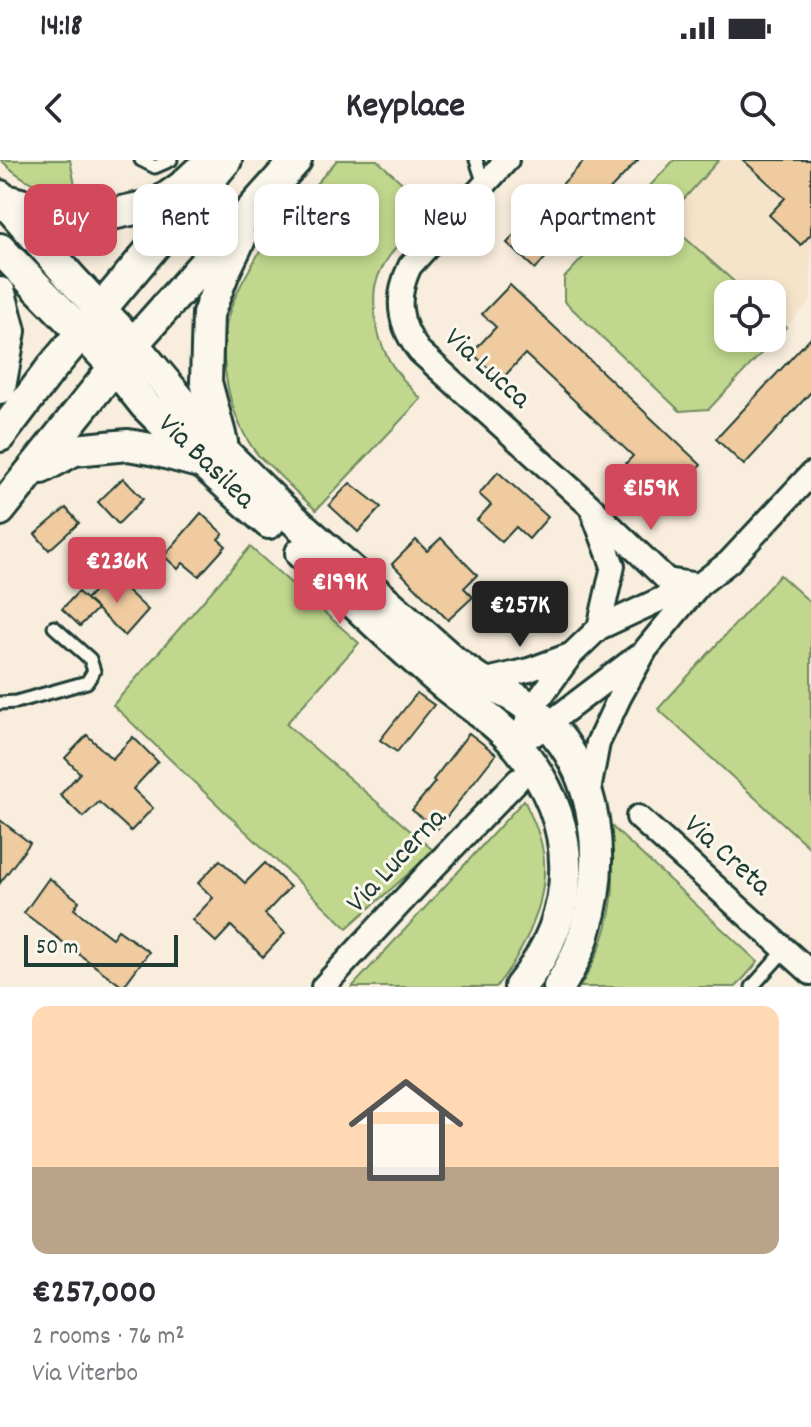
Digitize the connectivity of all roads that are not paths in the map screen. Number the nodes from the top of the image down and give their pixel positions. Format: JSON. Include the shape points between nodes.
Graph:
{"nodes":[{"id":1,"x":141,"y":160,"type":"edge"},
{"id":2,"x":171,"y":160,"type":"edge"},
{"id":3,"x":212,"y":160,"type":"edge"},
{"id":4,"x":226,"y":160,"type":"edge"},
{"id":5,"x":296,"y":160,"type":"edge"},
{"id":6,"x":476,"y":160,"type":"edge"},
{"id":7,"x":507,"y":160,"type":"edge"},
{"id":8,"x":274,"y":184,"type":"edge"},
{"id":9,"x":484,"y":184,"type":"edge"},
{"id":10,"x":485,"y":184,"type":"edge"},
{"id":11,"x":2,"y":198,"type":"edge"},
{"id":12,"x":254,"y":207,"type":"edge"},
{"id":13,"x":254,"y":211,"type":"edge"},
{"id":14,"x":0,"y":249,"type":"edge"},
{"id":15,"x":419,"y":256,"type":"edge"},
{"id":16,"x":0,"y":293,"type":"edge"},
{"id":17,"x":101,"y":310,"type":"junction"},
{"id":18,"x":80,"y":334,"type":"junction"},
{"id":19,"x":123,"y":355,"type":"junction"},
{"id":20,"x":0,"y":388,"type":"edge"},
{"id":21,"x":0,"y":436,"type":"edge"},
{"id":22,"x":214,"y":458,"type":"junction"},
{"id":23,"x":811,"y":474,"type":"edge"},
{"id":24,"x":28,"y":475,"type":"junction"},
{"id":25,"x":589,"y":505,"type":"junction"},
{"id":26,"x":0,"y":510,"type":"edge"},
{"id":27,"x":699,"y":585,"type":"junction"},
{"id":28,"x":54,"y":627,"type":"dead end"},
{"id":29,"x":599,"y":628,"type":"junction"},
{"id":30,"x":646,"y":649,"type":"junction"},
{"id":31,"x":571,"y":655,"type":"junction"},
{"id":32,"x":482,"y":681,"type":"junction"},
{"id":33,"x":0,"y":703,"type":"edge"},
{"id":34,"x":539,"y":717,"type":"junction"},
{"id":35,"x":518,"y":746,"type":"junction"},
{"id":36,"x":518,"y":780,"type":"dead end"},
{"id":37,"x":588,"y":796,"type":"junction"},
{"id":38,"x":638,"y":817,"type":"dead end"},
{"id":39,"x":785,"y":950,"type":"junction"},
{"id":40,"x":811,"y":973,"type":"edge"},
{"id":41,"x":323,"y":987,"type":"edge"},
{"id":42,"x":520,"y":987,"type":"edge"},
{"id":43,"x":559,"y":987,"type":"edge"},
{"id":44,"x":752,"y":987,"type":"edge"}],
"edges":[{"from":1,"to":2,"type":"lane","via":[[155,167]]},
{"from":3,"to":11,"type":"main road","via":[[158,204],[103,216],[70,217]]},
{"from":4,"to":17,"type":"main road"},
{"from":5,"to":8,"type":"main road"},
{"from":6,"to":9,"type":"lane"},
{"from":7,"to":10,"type":"street","name":"Via Lucca"},
{"from":11,"to":17,"type":"main road"},
{"from":12,"to":19,"type":"main road"},
{"from":13,"to":22,"type":"main road","via":[[208,314],[206,382]]},
{"from":14,"to":18,"type":"main road"},
{"from":15,"to":25,"type":"street","name":"Via Lucca","via":[[404,278],[400,300],[406,331],[419,351]]},
{"from":16,"to":20,"type":"main road","via":[[10,331]]},
{"from":17,"to":18,"type":"main road"},
{"from":17,"to":19,"type":"main road"},
{"from":18,"to":19,"type":"main road"},
{"from":18,"to":21,"type":"main road"},
{"from":19,"to":22,"type":"main road","name":"Via Basilea"},
{"from":19,"to":24,"type":"main road"},
{"from":22,"to":24,"type":"main road","via":[[128,445],[74,450]]},
{"from":22,"to":32,"type":"main road","name":"Via Basilea"},
{"from":22,"to":35,"type":"main road","name":"Via Basilea","via":[[441,682]]},
{"from":23,"to":27,"type":"street","via":[[729,562]]},
{"from":24,"to":26,"type":"main road"},
{"from":25,"to":27,"type":"street","name":"Via Lucca","via":[[667,580]]},
{"from":25,"to":29,"type":"street","name":"Via Lucca","via":[[613,566]]},
{"from":27,"to":29,"type":"street"},
{"from":27,"to":30,"type":"street"},
{"from":28,"to":33,"type":"lane","via":[[90,659],[94,671],[87,682]]},
{"from":29,"to":31,"type":"street"},
{"from":30,"to":34,"type":"street"},
{"from":30,"to":37,"type":"street","via":[[598,743]]},
{"from":31,"to":32,"type":"street"},
{"from":31,"to":34,"type":"street"},
{"from":32,"to":34,"type":"main road","name":"Via Basilea","via":[[516,697]]},
{"from":34,"to":35,"type":"street"},
{"from":34,"to":37,"type":"main road","name":"Via Basilea","via":[[573,758]]},
{"from":35,"to":42,"type":"main road","name":"Via Basilea","via":[[554,805],[566,870],[549,942]]},
{"from":36,"to":41,"type":"street","name":"Via Lucerna"},
{"from":37,"to":43,"type":"main road","name":"Via Basilea","via":[[594,831],[593,903],[585,934]]},
{"from":38,"to":39,"type":"street","name":"Via Creta"},
{"from":39,"to":40,"type":"street","name":"Via Creta"},
{"from":39,"to":44,"type":"lane"}]}
